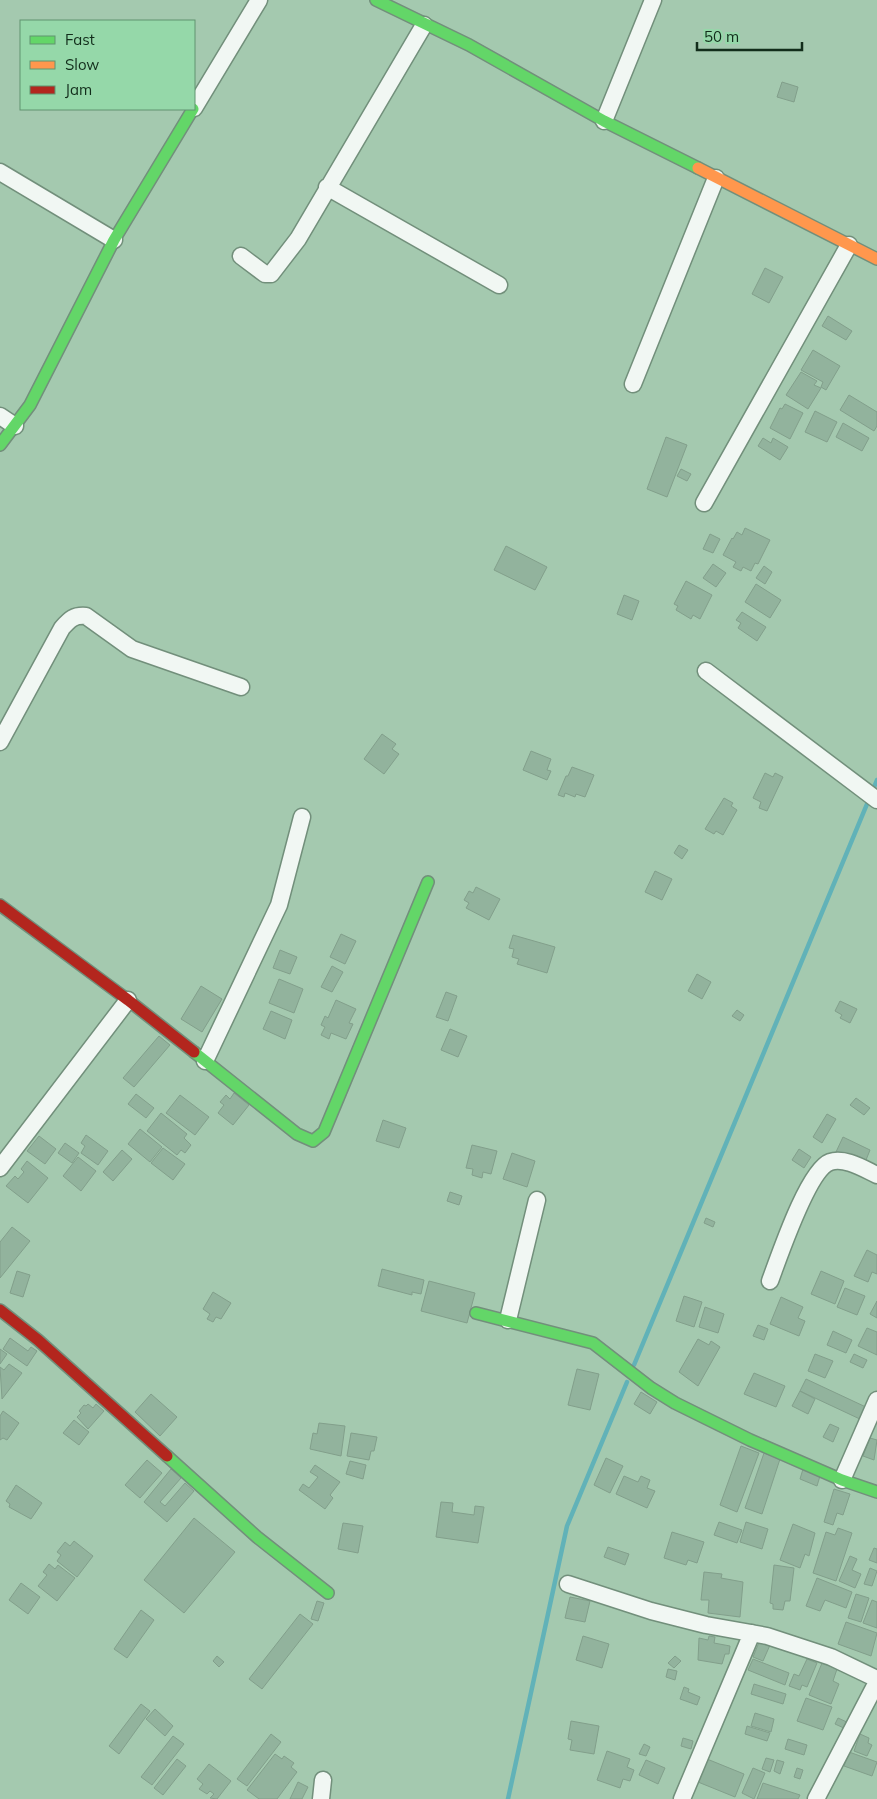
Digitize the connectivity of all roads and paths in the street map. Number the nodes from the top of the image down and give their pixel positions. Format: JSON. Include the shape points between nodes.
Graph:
{"nodes":[{"id":1,"x":259,"y":0,"type":"edge"},
{"id":2,"x":376,"y":0,"type":"edge"},
{"id":3,"x":652,"y":0,"type":"edge"},
{"id":4,"x":424,"y":26,"type":"junction"},
{"id":5,"x":195,"y":106,"type":"edge"},
{"id":6,"x":193,"y":110,"type":"edge"},
{"id":7,"x":604,"y":121,"type":"junction"},
{"id":8,"x":0,"y":172,"type":"edge"},
{"id":9,"x":716,"y":178,"type":"junction"},
{"id":10,"x":327,"y":187,"type":"junction"},
{"id":11,"x":114,"y":240,"type":"junction"},
{"id":12,"x":849,"y":245,"type":"junction"},
{"id":13,"x":241,"y":256,"type":"dead end"},
{"id":14,"x":877,"y":260,"type":"edge"},
{"id":15,"x":499,"y":285,"type":"dead end"},
{"id":16,"x":633,"y":384,"type":"dead end"},
{"id":17,"x":0,"y":416,"type":"edge"},
{"id":18,"x":15,"y":426,"type":"junction"},
{"id":19,"x":0,"y":445,"type":"edge"},
{"id":20,"x":704,"y":503,"type":"dead end"},
{"id":21,"x":706,"y":671,"type":"dead end"},
{"id":22,"x":241,"y":687,"type":"dead end"},
{"id":23,"x":0,"y":742,"type":"edge"},
{"id":24,"x":877,"y":800,"type":"edge"},
{"id":25,"x":302,"y":817,"type":"dead end"},
{"id":26,"x":428,"y":882,"type":"dead end"},
{"id":27,"x":0,"y":905,"type":"edge"},
{"id":28,"x":128,"y":1000,"type":"junction"},
{"id":29,"x":205,"y":1061,"type":"junction"},
{"id":30,"x":0,"y":1168,"type":"edge"},
{"id":31,"x":877,"y":1175,"type":"edge"},
{"id":32,"x":537,"y":1200,"type":"dead end"},
{"id":33,"x":770,"y":1281,"type":"dead end"},
{"id":34,"x":0,"y":1310,"type":"edge"},
{"id":35,"x":476,"y":1313,"type":"dead end"},
{"id":36,"x":508,"y":1320,"type":"junction"},
{"id":37,"x":877,"y":1400,"type":"edge"},
{"id":38,"x":842,"y":1480,"type":"junction"},
{"id":39,"x":877,"y":1492,"type":"edge"},
{"id":40,"x":568,"y":1584,"type":"dead end"},
{"id":41,"x":328,"y":1593,"type":"dead end"},
{"id":42,"x":752,"y":1633,"type":"junction"},
{"id":43,"x":877,"y":1681,"type":"edge"},
{"id":44,"x":323,"y":1780,"type":"dead end"},
{"id":45,"x":320,"y":1799,"type":"edge"},
{"id":46,"x":682,"y":1799,"type":"edge"},
{"id":47,"x":816,"y":1799,"type":"edge"}],
"edges":[{"from":1,"to":5,"type":"street"},
{"from":2,"to":4,"type":"street"},
{"from":3,"to":7,"type":"street"},
{"from":4,"to":7,"type":"street","via":[[469,45]]},
{"from":4,"to":10,"type":"street"},
{"from":6,"to":11,"type":"street"},
{"from":7,"to":9,"type":"street"},
{"from":8,"to":11,"type":"street"},
{"from":9,"to":12,"type":"street"},
{"from":9,"to":16,"type":"street"},
{"from":10,"to":13,"type":"street","via":[[298,239],[274,272],[266,274]]},
{"from":10,"to":15,"type":"street"},
{"from":11,"to":18,"type":"street","via":[[58,353]]},
{"from":12,"to":14,"type":"street"},
{"from":12,"to":20,"type":"street"},
{"from":17,"to":18,"type":"street"},
{"from":18,"to":19,"type":"street"},
{"from":21,"to":24,"type":"street"},
{"from":22,"to":23,"type":"street","via":[[132,649],[86,616],[77,615],[62,628]]},
{"from":25,"to":29,"type":"street","via":[[279,905]]},
{"from":26,"to":29,"type":"street","via":[[324,1132],[318,1139],[297,1134]]},
{"from":27,"to":28,"type":"street"},
{"from":28,"to":29,"type":"street"},
{"from":28,"to":30,"type":"street"},
{"from":31,"to":33,"type":"street","via":[[844,1162],[830,1162],[824,1166],[802,1197]]},
{"from":32,"to":36,"type":"street"},
{"from":34,"to":41,"type":"street","via":[[45,1346],[257,1537]]},
{"from":35,"to":36,"type":"street"},
{"from":36,"to":38,"type":"street","via":[[593,1343],[651,1388],[675,1402],[750,1440]]},
{"from":37,"to":38,"type":"street"},
{"from":38,"to":39,"type":"street"},
{"from":40,"to":42,"type":"street","via":[[651,1611]]},
{"from":42,"to":43,"type":"street","via":[[831,1657]]},
{"from":42,"to":46,"type":"street"},
{"from":43,"to":47,"type":"street"},
{"from":44,"to":45,"type":"street"}]}
